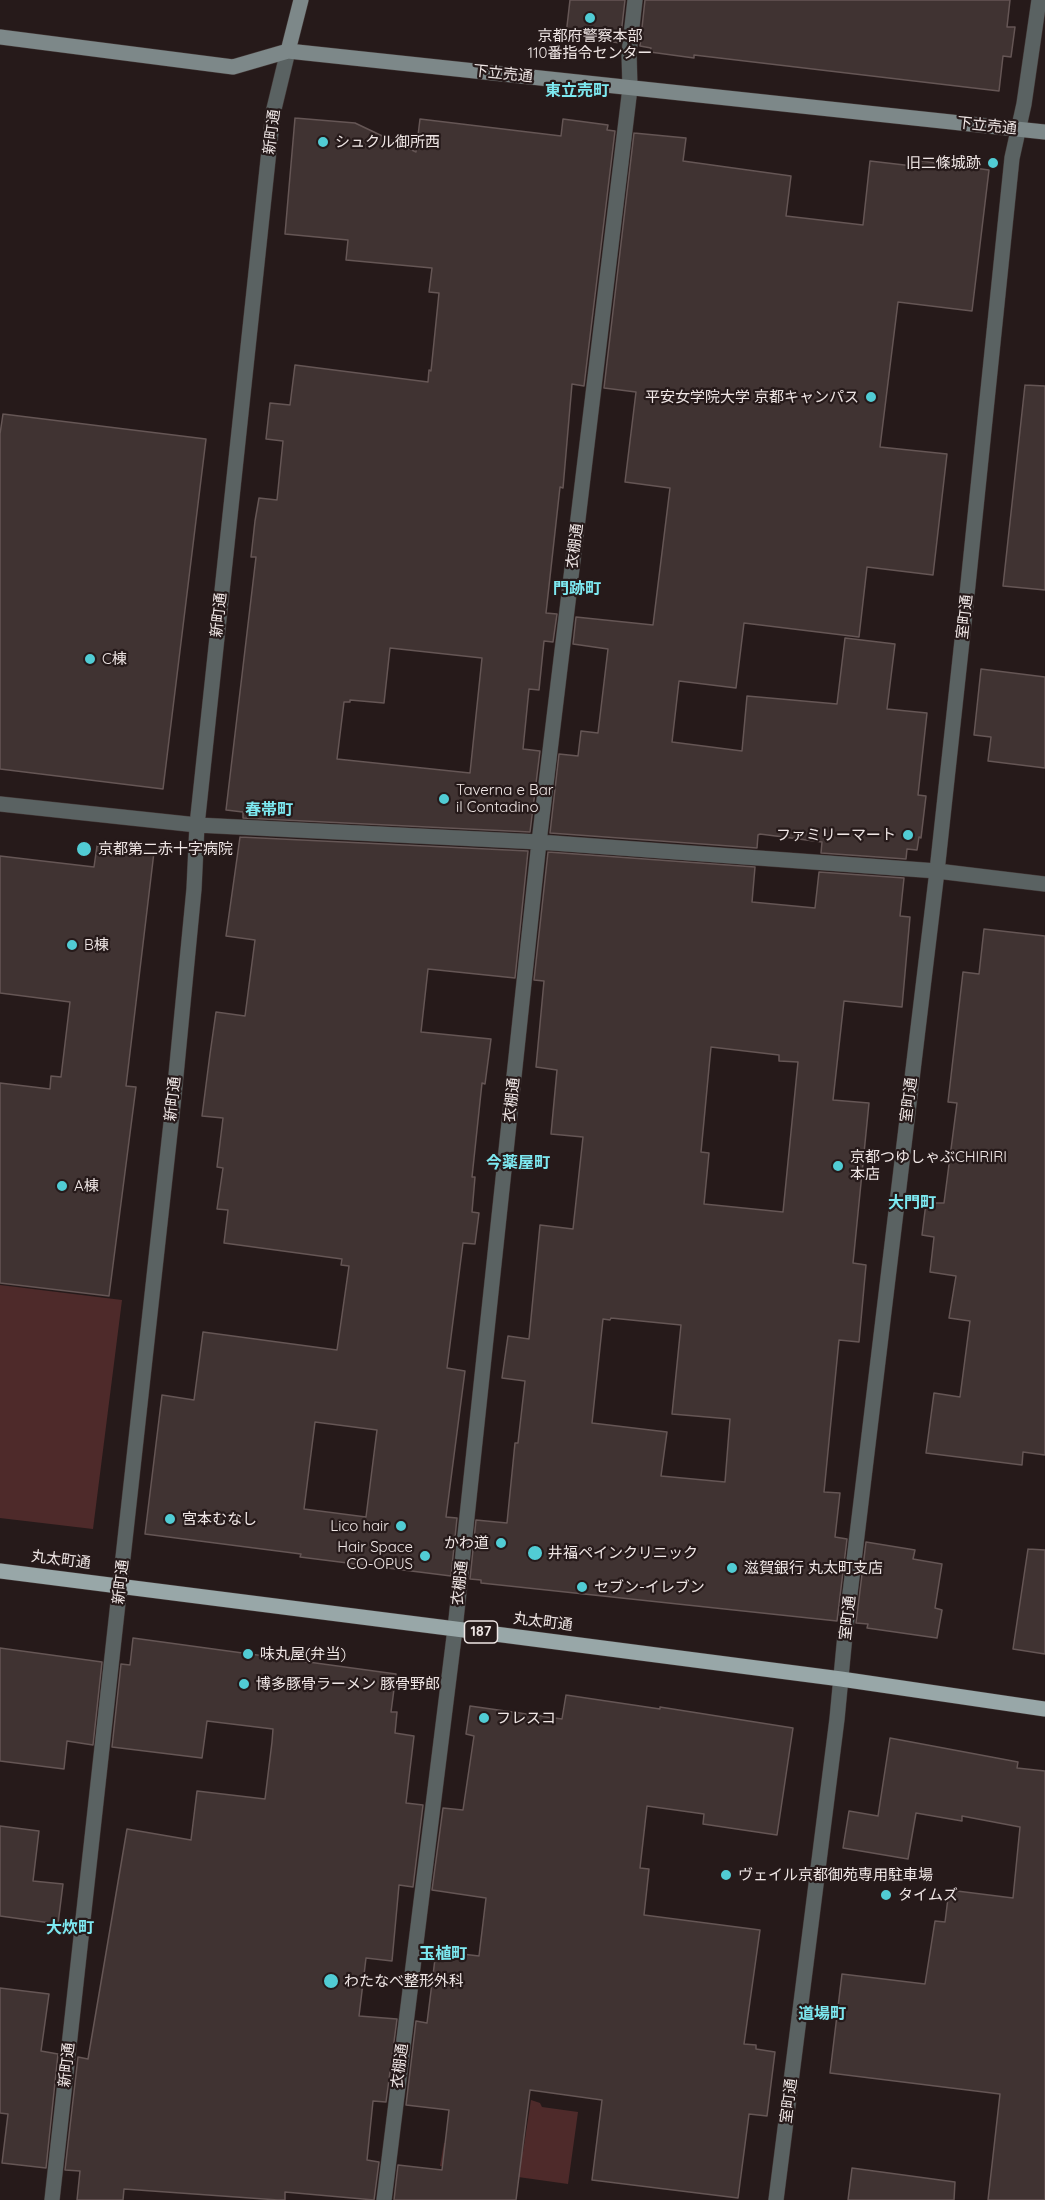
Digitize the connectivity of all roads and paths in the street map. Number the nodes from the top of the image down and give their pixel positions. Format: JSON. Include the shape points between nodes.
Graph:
{"nodes":[{"id":1,"x":301,"y":0,"type":"edge"},
{"id":2,"x":636,"y":0,"type":"edge"},
{"id":3,"x":1039,"y":0,"type":"edge"},
{"id":4,"x":0,"y":37,"type":"edge"},
{"id":5,"x":288,"y":51,"type":"junction"},
{"id":6,"x":630,"y":88,"type":"junction"},
{"id":7,"x":1018,"y":129,"type":"junction"},
{"id":8,"x":1045,"y":132,"type":"edge"},
{"id":9,"x":0,"y":804,"type":"edge"},
{"id":10,"x":197,"y":825,"type":"junction"},
{"id":11,"x":539,"y":842,"type":"junction"},
{"id":12,"x":937,"y":871,"type":"junction"},
{"id":13,"x":1045,"y":884,"type":"edge"},
{"id":14,"x":0,"y":1571,"type":"edge"},
{"id":15,"x":121,"y":1585,"type":"junction"},
{"id":16,"x":455,"y":1629,"type":"junction"},
{"id":17,"x":842,"y":1679,"type":"junction"},
{"id":18,"x":1045,"y":1709,"type":"edge"},
{"id":19,"x":52,"y":2200,"type":"edge"},
{"id":20,"x":384,"y":2200,"type":"edge"},
{"id":21,"x":776,"y":2200,"type":"edge"}],
"edges":[{"from":1,"to":5,"type":"street","name":"新町通"},
{"from":2,"to":6,"type":"street","name":"衣棚通","via":[[629,53]]},
{"from":3,"to":7,"type":"street","name":"室町通"},
{"from":4,"to":5,"type":"street","name":"下立売通","via":[[233,67]]},
{"from":5,"to":6,"type":"street","name":"下立売通"},
{"from":5,"to":10,"type":"street","name":"新町通","via":[[273,113]]},
{"from":6,"to":7,"type":"street","name":"下立売通"},
{"from":6,"to":11,"type":"street","name":"衣棚通"},
{"from":7,"to":8,"type":"street","name":"下立売通"},
{"from":7,"to":12,"type":"street","name":"室町通"},
{"from":9,"to":10,"type":"street"},
{"from":10,"to":11,"type":"street"},
{"from":10,"to":15,"type":"street","name":"新町通","via":[[174,1096]]},
{"from":11,"to":12,"type":"street"},
{"from":11,"to":16,"type":"street","name":"衣棚通"},
{"from":12,"to":13,"type":"street"},
{"from":12,"to":17,"type":"street","name":"室町通"},
{"from":14,"to":15,"type":"main road","name":"丸太町通","number":"187"},
{"from":15,"to":16,"type":"main road","name":"丸太町通","number":"187"},
{"from":15,"to":19,"type":"street","name":"新町通"},
{"from":16,"to":17,"type":"main road","name":"丸太町通","number":"187"},
{"from":16,"to":20,"type":"street","name":"衣棚通"},
{"from":17,"to":18,"type":"main road","name":"丸太町通","number":"187"},
{"from":17,"to":21,"type":"street","name":"室町通"}]}
